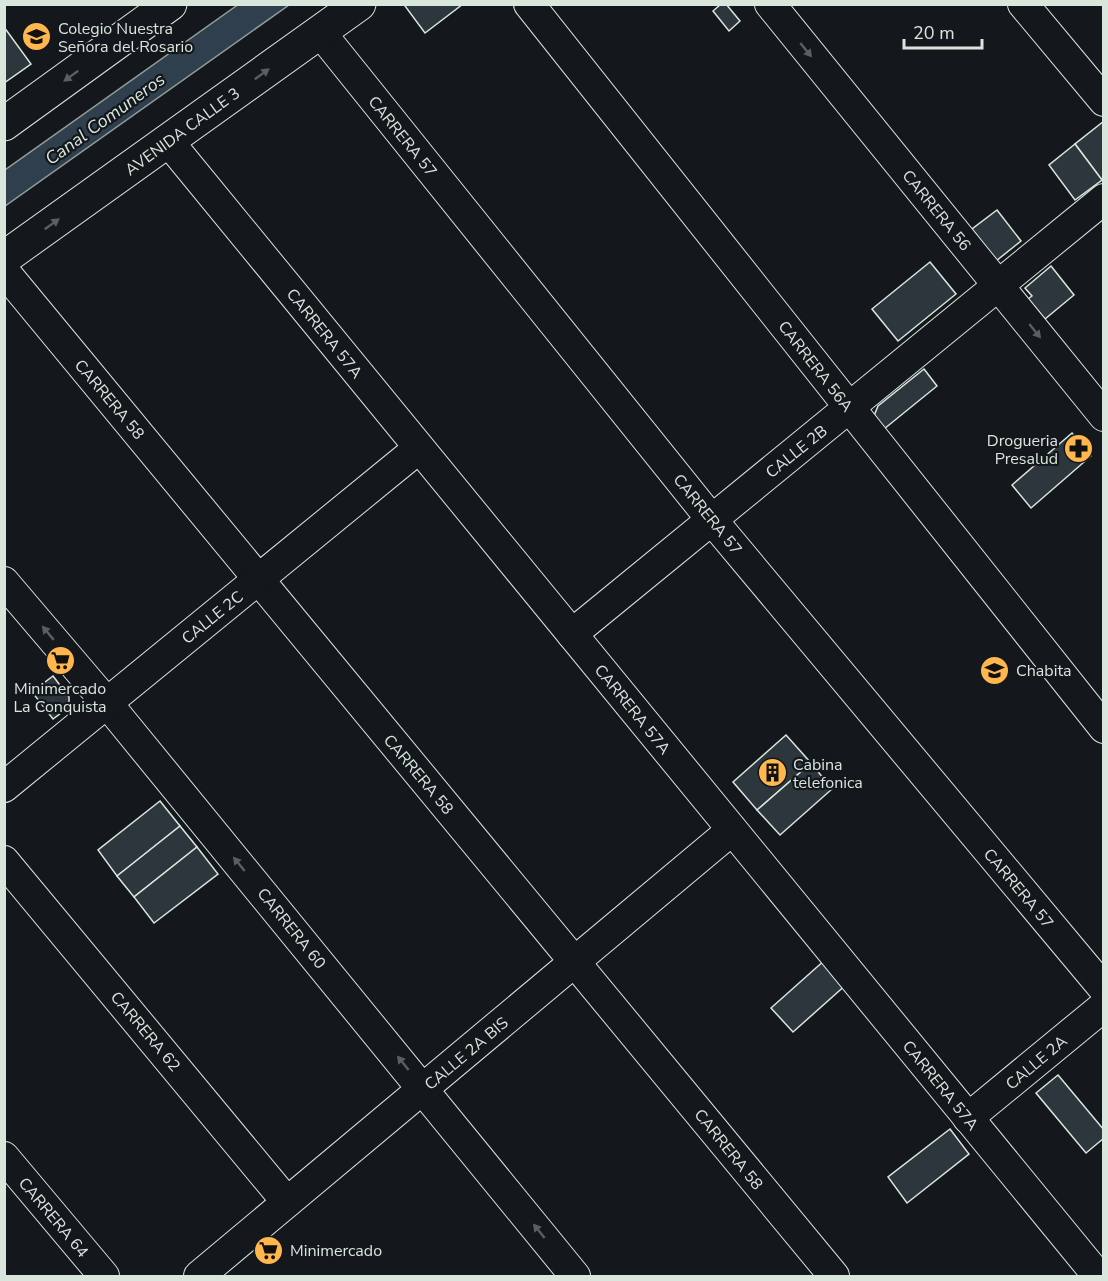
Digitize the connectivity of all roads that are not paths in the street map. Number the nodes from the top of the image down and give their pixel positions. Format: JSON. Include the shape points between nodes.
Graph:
{"nodes":[{"id":1,"x":170,"y":4,"type":"edge"},
{"id":2,"x":359,"y":4,"type":"edge"},
{"id":3,"x":530,"y":4,"type":"edge"},
{"id":4,"x":770,"y":4,"type":"edge"},
{"id":5,"x":1023,"y":4,"type":"edge"},
{"id":6,"x":320,"y":32,"type":"junction"},
{"id":7,"x":1104,"y":101,"type":"edge"},
{"id":8,"x":4,"y":124,"type":"edge"},
{"id":9,"x":168,"y":141,"type":"junction"},
{"id":10,"x":1104,"y":199,"type":"edge"},
{"id":11,"x":4,"y":258,"type":"edge"},
{"id":12,"x":4,"y":271,"type":"edge"},
{"id":13,"x":998,"y":286,"type":"junction"},
{"id":14,"x":849,"y":408,"type":"junction"},
{"id":15,"x":1104,"y":416,"type":"edge"},
{"id":16,"x":419,"y":447,"type":"junction"},
{"id":17,"x":712,"y":520,"type":"junction"},
{"id":18,"x":259,"y":579,"type":"junction"},
{"id":19,"x":4,"y":582,"type":"edge"},
{"id":20,"x":572,"y":634,"type":"junction"},
{"id":21,"x":107,"y":703,"type":"junction"},
{"id":22,"x":1104,"y":728,"type":"edge"},
{"id":23,"x":4,"y":787,"type":"edge"},
{"id":24,"x":732,"y":830,"type":"junction"},
{"id":25,"x":4,"y":861,"type":"edge"},
{"id":26,"x":575,"y":962,"type":"junction"},
{"id":27,"x":1104,"y":989,"type":"edge"},
{"id":28,"x":1104,"y":1006,"type":"edge"},
{"id":29,"x":424,"y":1089,"type":"junction"},
{"id":30,"x":968,"y":1118,"type":"junction"},
{"id":31,"x":4,"y":1157,"type":"edge"},
{"id":32,"x":287,"y":1202,"type":"junction"},
{"id":33,"x":1098,"y":1267,"type":"edge"},
{"id":34,"x":104,"y":1276,"type":"edge"},
{"id":35,"x":199,"y":1276,"type":"edge"},
{"id":36,"x":575,"y":1276,"type":"edge"},
{"id":37,"x":834,"y":1276,"type":"edge"}],
"edges":[{"from":1,"to":8,"type":"main road","one_way":true},
{"from":2,"to":6,"type":"main road","name":"AVENIDA CALLE 3"},
{"from":3,"to":14,"type":"street","name":"CARRERA 56A"},
{"from":4,"to":13,"type":"street","name":"CARRERA 56","one_way":true},
{"from":5,"to":7,"type":"street"},
{"from":9,"to":6,"type":"main road","name":"AVENIDA CALLE 3","one_way":true},
{"from":6,"to":17,"type":"street","name":"CARRERA 57"},
{"from":11,"to":9,"type":"main road","name":"AVENIDA CALLE 3","one_way":true},
{"from":9,"to":16,"type":"street","name":"CARRERA 57A"},
{"from":10,"to":13,"type":"street","name":"CALLE 2B"},
{"from":12,"to":18,"type":"street","name":"CARRERA 58"},
{"from":13,"to":14,"type":"street","name":"CALLE 2B"},
{"from":13,"to":15,"type":"street","name":"CARRERA 56","one_way":true},
{"from":14,"to":17,"type":"street","name":"CALLE 2B"},
{"from":14,"to":22,"type":"street","name":"CARRERA 56A"},
{"from":16,"to":18,"type":"street","name":"CALLE 2C"},
{"from":16,"to":20,"type":"street","name":"CARRERA 57A"},
{"from":17,"to":20,"type":"street","name":"CALLE 2B"},
{"from":17,"to":27,"type":"street","name":"CARRERA 57"},
{"from":18,"to":21,"type":"street","name":"CALLE 2C"},
{"from":18,"to":26,"type":"street","name":"CARRERA 58"},
{"from":21,"to":19,"type":"street","name":"CARRERA 60","one_way":true},
{"from":20,"to":24,"type":"street","name":"CARRERA 57A"},
{"from":21,"to":23,"type":"street","name":"CALLE 2C"},
{"from":29,"to":21,"type":"street","name":"CARRERA 60","one_way":true},
{"from":24,"to":26,"type":"street","name":"CALLE 2A BIS"},
{"from":24,"to":30,"type":"street","name":"CARRERA 57A"},
{"from":25,"to":32,"type":"street","name":"CARRERA 62"},
{"from":26,"to":29,"type":"street","name":"CALLE 2A BIS"},
{"from":26,"to":37,"type":"street","name":"CARRERA 58"},
{"from":28,"to":30,"type":"street","name":"CALLE 2A"},
{"from":29,"to":32,"type":"street","name":"CALLE 2A BIS"},
{"from":36,"to":29,"type":"street","name":"CARRERA 60","one_way":true},
{"from":30,"to":33,"type":"street","name":"CARRERA 57A"},
{"from":31,"to":34,"type":"street","name":"CARRERA 64"},
{"from":32,"to":35,"type":"street","name":"CALLE 2A BIS"}]}
